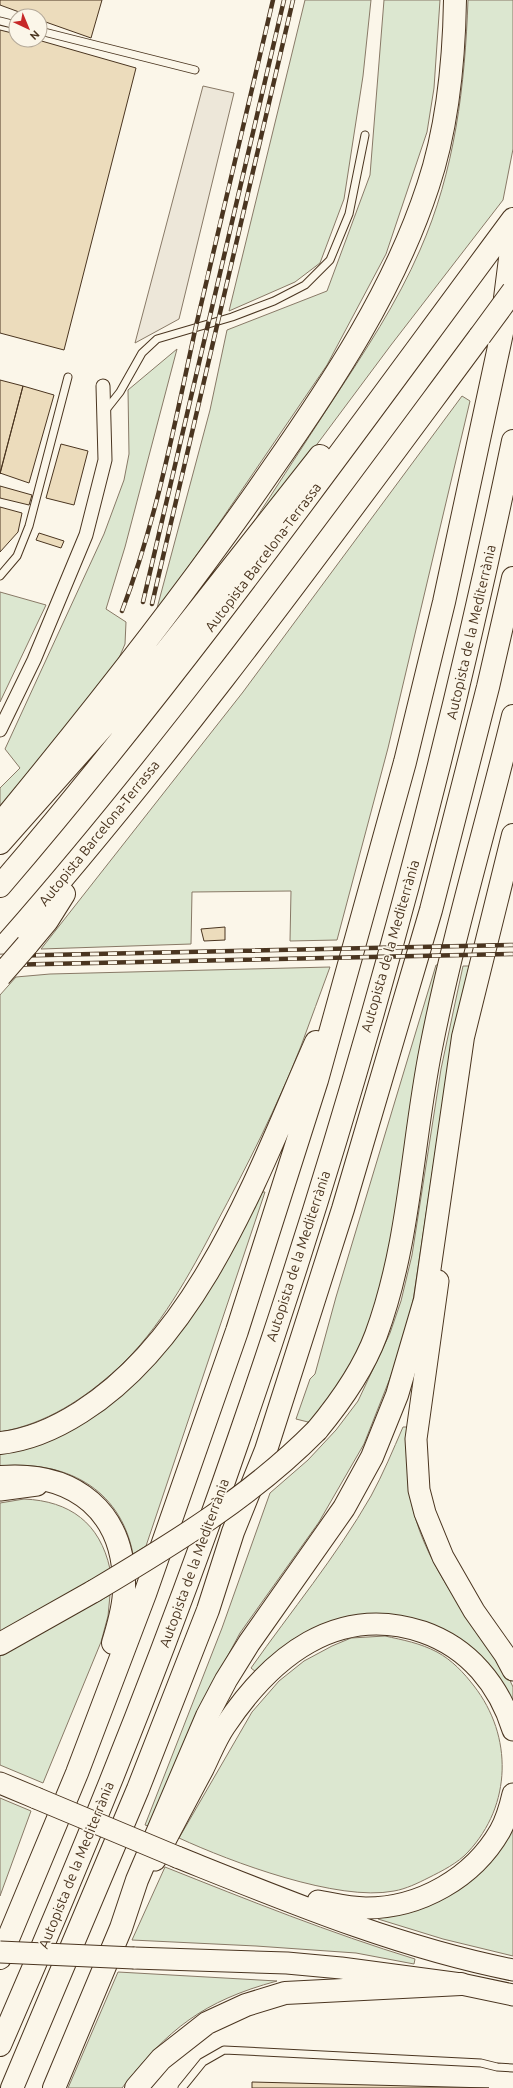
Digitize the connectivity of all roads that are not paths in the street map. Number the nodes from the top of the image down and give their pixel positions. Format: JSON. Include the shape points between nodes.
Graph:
{"nodes":[{"id":1,"x":455,"y":0,"type":"edge"},
{"id":2,"x":48,"y":33,"type":"edge"},
{"id":3,"x":195,"y":70,"type":"dead end"},
{"id":4,"x":365,"y":135,"type":"dead end"},
{"id":5,"x":513,"y":219,"type":"edge"},
{"id":6,"x":505,"y":237,"type":"edge"},
{"id":7,"x":468,"y":278,"type":"junction"},
{"id":8,"x":513,"y":282,"type":"edge"},
{"id":9,"x":513,"y":291,"type":"edge"},
{"id":10,"x":498,"y":350,"type":"junction"},
{"id":11,"x":68,"y":377,"type":"dead end"},
{"id":12,"x":103,"y":386,"type":"dead end"},
{"id":13,"x":103,"y":413,"type":"junction"},
{"id":14,"x":513,"y":441,"type":"edge"},
{"id":15,"x":0,"y":576,"type":"edge"},
{"id":16,"x":513,"y":578,"type":"edge"},
{"id":17,"x":513,"y":716,"type":"edge"},
{"id":18,"x":0,"y":730,"type":"edge"},
{"id":19,"x":0,"y":824,"type":"edge"},
{"id":20,"x":513,"y":835,"type":"edge"},
{"id":21,"x":0,"y":843,"type":"edge"},
{"id":22,"x":513,"y":858,"type":"edge"},
{"id":23,"x":0,"y":886,"type":"edge"},
{"id":24,"x":495,"y":910,"type":"junction"},
{"id":25,"x":11,"y":946,"type":"edge"},
{"id":26,"x":348,"y":971,"type":"junction"},
{"id":27,"x":0,"y":976,"type":"edge"},
{"id":28,"x":446,"y":1146,"type":"junction"},
{"id":29,"x":0,"y":1443,"type":"edge"},
{"id":30,"x":0,"y":1476,"type":"edge"},
{"id":31,"x":0,"y":1490,"type":"edge"},
{"id":32,"x":85,"y":1496,"type":"junction"},
{"id":33,"x":0,"y":1644,"type":"edge"},
{"id":34,"x":513,"y":1670,"type":"edge"},
{"id":35,"x":513,"y":1730,"type":"edge"},
{"id":36,"x":77,"y":1773,"type":"junction"},
{"id":37,"x":0,"y":1783,"type":"edge"},
{"id":38,"x":513,"y":1794,"type":"edge"},
{"id":39,"x":268,"y":1893,"type":"junction"},
{"id":40,"x":121,"y":1928,"type":"junction"},
{"id":41,"x":0,"y":1952,"type":"edge"},
{"id":42,"x":0,"y":1958,"type":"edge"},
{"id":43,"x":513,"y":1970,"type":"edge"},
{"id":44,"x":461,"y":1984,"type":"junction"},
{"id":45,"x":513,"y":1995,"type":"edge"},
{"id":46,"x":0,"y":2045,"type":"edge"},
{"id":47,"x":513,"y":2068,"type":"edge"},
{"id":48,"x":12,"y":2088,"type":"edge"},
{"id":49,"x":54,"y":2088,"type":"edge"},
{"id":50,"x":136,"y":2088,"type":"edge"},
{"id":51,"x":182,"y":2088,"type":"edge"}],
"edges":[{"from":1,"to":19,"type":"highway","via":[[449,90],[429,183],[416,222],[391,278],[365,326],[299,430],[188,588]]},
{"from":2,"to":3,"type":"lane"},
{"from":4,"to":13,"type":"lane","via":[[349,214],[330,260],[305,285],[274,301],[232,317],[157,339],[142,354],[120,392]]},
{"from":5,"to":6,"type":"highway","name":"Autopista Barcelona-Terrassa"},
{"from":6,"to":7,"type":"highway","name":"Autopista Barcelona-Terrassa"},
{"from":6,"to":10,"type":"highway"},
{"from":7,"to":21,"type":"highway","via":[[411,338],[251,547],[125,702]]},
{"from":7,"to":23,"type":"highway","name":"Autopista Barcelona-Terrassa","via":[[360,428],[208,630],[116,747]]},
{"from":8,"to":10,"type":"highway"},
{"from":9,"to":25,"type":"highway","name":"Autopista Barcelona-Terrassa","bridge":true,"via":[[334,534],[132,793],[47,921]]},
{"from":10,"to":26,"type":"highway","via":[[446,594],[413,732]]},
{"from":11,"to":15,"type":"lane","via":[[29,526],[17,556]]},
{"from":12,"to":13,"type":"street"},
{"from":13,"to":18,"type":"street","via":[[105,460],[86,535],[34,660]]},
{"from":14,"to":46,"type":"highway","name":"Autopista de la Mediterrània","via":[[460,684],[399,919],[316,1206],[239,1438],[180,1603],[81,1854]]},
{"from":16,"to":48,"type":"highway","name":"Autopista de la Mediterrània","via":[[431,910],[343,1209],[266,1450],[233,1532],[208,1610],[138,1789]]},
{"from":17,"to":33,"type":"highway","bridge":true,"via":[[492,803],[458,922],[431,1049],[410,1184],[389,1295],[376,1336],[359,1371],[341,1402],[317,1430],[276,1470],[254,1487],[190,1531],[94,1591]]},
{"from":20,"to":24,"type":"highway"},
{"from":22,"to":24,"type":"highway"},
{"from":24,"to":28,"type":"highway","via":[[463,1037]]},
{"from":25,"to":27,"type":"highway","name":"Autopista Barcelona-Terrassa","bridge":true},
{"from":26,"to":29,"type":"highway","via":[[258,1175],[208,1270],[174,1323],[136,1368],[94,1404],[47,1431],[25,1439]]},
{"from":26,"to":36,"type":"highway","via":[[317,1080],[234,1339],[145,1594]]},
{"from":28,"to":34,"type":"main road","via":[[450,1188],[416,1439],[419,1490],[425,1514],[443,1557],[474,1611]]},
{"from":28,"to":40,"type":"highway","via":[[425,1300],[406,1368],[385,1426],[369,1463],[344,1508],[226,1680],[193,1748],[137,1880]]},
{"from":30,"to":32,"type":"highway","via":[[52,1480],[67,1485]]},
{"from":31,"to":32,"type":"main road","via":[[29,1485],[47,1486],[65,1488]]},
{"from":32,"to":36,"type":"highway","via":[[105,1516],[114,1530],[120,1546],[124,1589],[121,1613]]},
{"from":35,"to":40,"type":"main road","via":[[499,1696],[486,1677],[472,1660],[455,1646],[435,1636],[392,1624],[369,1623],[347,1626],[326,1633],[283,1659],[264,1676],[224,1727]]},
{"from":36,"to":42,"type":"highway"},
{"from":37,"to":39,"type":"main road","bridge":true},
{"from":38,"to":39,"type":"main road","via":[[500,1831],[486,1851],[450,1884],[430,1894],[409,1902],[367,1908]]},
{"from":39,"to":43,"type":"main road","via":[[416,1946]]},
{"from":40,"to":49,"type":"highway"},
{"from":41,"to":44,"type":"main road","bridge":true,"via":[[295,1964]]},
{"from":44,"to":45,"type":"main road"},
{"from":44,"to":50,"type":"highway","via":[[286,1993],[246,2005],[207,2023],[161,2059]]},
{"from":47,"to":51,"type":"lane","via":[[481,2063],[224,2050],[203,2062]]}]}
